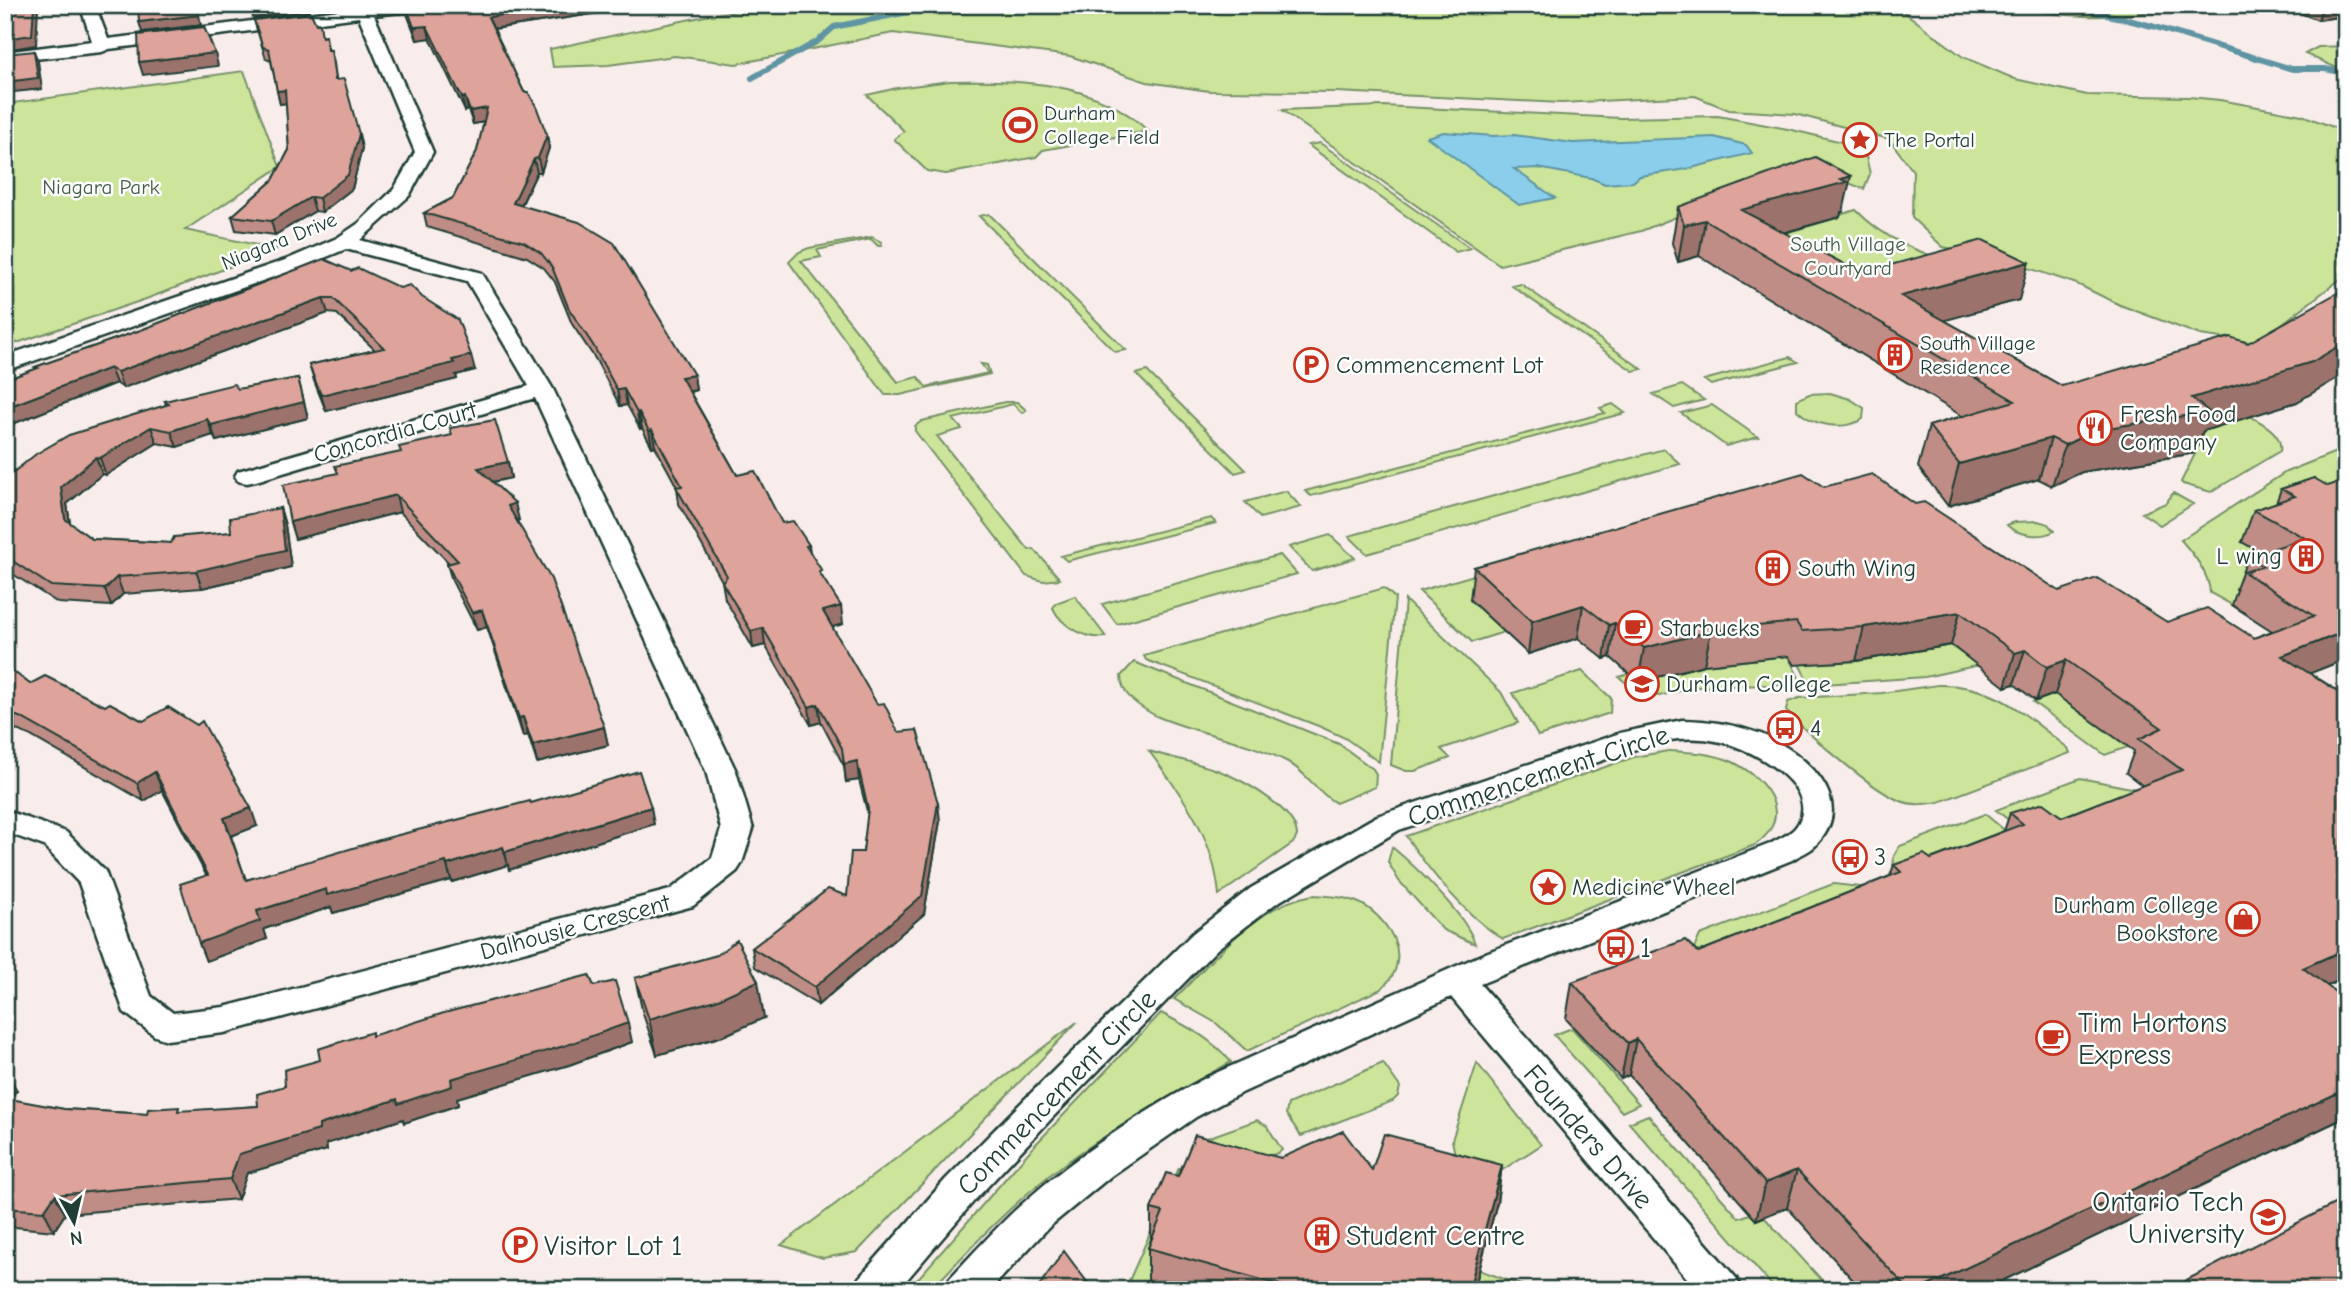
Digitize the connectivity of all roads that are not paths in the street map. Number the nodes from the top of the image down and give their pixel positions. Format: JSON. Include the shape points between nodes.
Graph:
{"nodes":[{"id":1,"x":80,"y":5,"type":"edge"},
{"id":2,"x":419,"y":5,"type":"edge"},
{"id":3,"x":363,"y":9,"type":"edge"},
{"id":4,"x":102,"y":47,"type":"junction"},
{"id":5,"x":5,"y":57,"type":"edge"},
{"id":6,"x":344,"y":242,"type":"junction"},
{"id":7,"x":5,"y":365,"type":"edge"},
{"id":8,"x":542,"y":389,"type":"junction"},
{"id":9,"x":247,"y":476,"type":"dead end"},
{"id":10,"x":5,"y":820,"type":"edge"},
{"id":11,"x":1457,"y":981,"type":"junction"},
{"id":12,"x":873,"y":1290,"type":"edge"},
{"id":13,"x":964,"y":1290,"type":"edge"},
{"id":14,"x":1722,"y":1290,"type":"edge"}],
"edges":[{"from":1,"to":4,"type":"street","via":[[89,8]]},
{"from":2,"to":3,"type":"street"},
{"from":3,"to":4,"type":"street"},
{"from":3,"to":6,"type":"street","name":"Niagara Drive","via":[[424,152],[402,192]]},
{"from":4,"to":5,"type":"street"},
{"from":6,"to":7,"type":"street","name":"Niagara Drive"},
{"from":6,"to":8,"type":"street","name":"Dalhousie Crescent","via":[[475,277]]},
{"from":8,"to":9,"type":"street","name":"Concordia Court"},
{"from":8,"to":10,"type":"street","name":"Dalhousie Crescent","via":[[721,771],[737,829],[726,863],[681,898],[224,1020],[167,1027],[136,1003],[94,879],[55,839]]},
{"from":11,"to":12,"type":"street","name":"Commencement Circle","via":[[1781,852],[1814,827],[1819,810],[1814,790],[1773,752],[1748,740],[1689,729],[1659,731],[1388,823],[1263,896],[1205,942],[960,1189]]},
{"from":11,"to":13,"type":"street","name":"Commencement Circle","via":[[1247,1073],[1183,1107],[1035,1216]]},
{"from":11,"to":14,"type":"street","name":"Founders Drive"}]}
